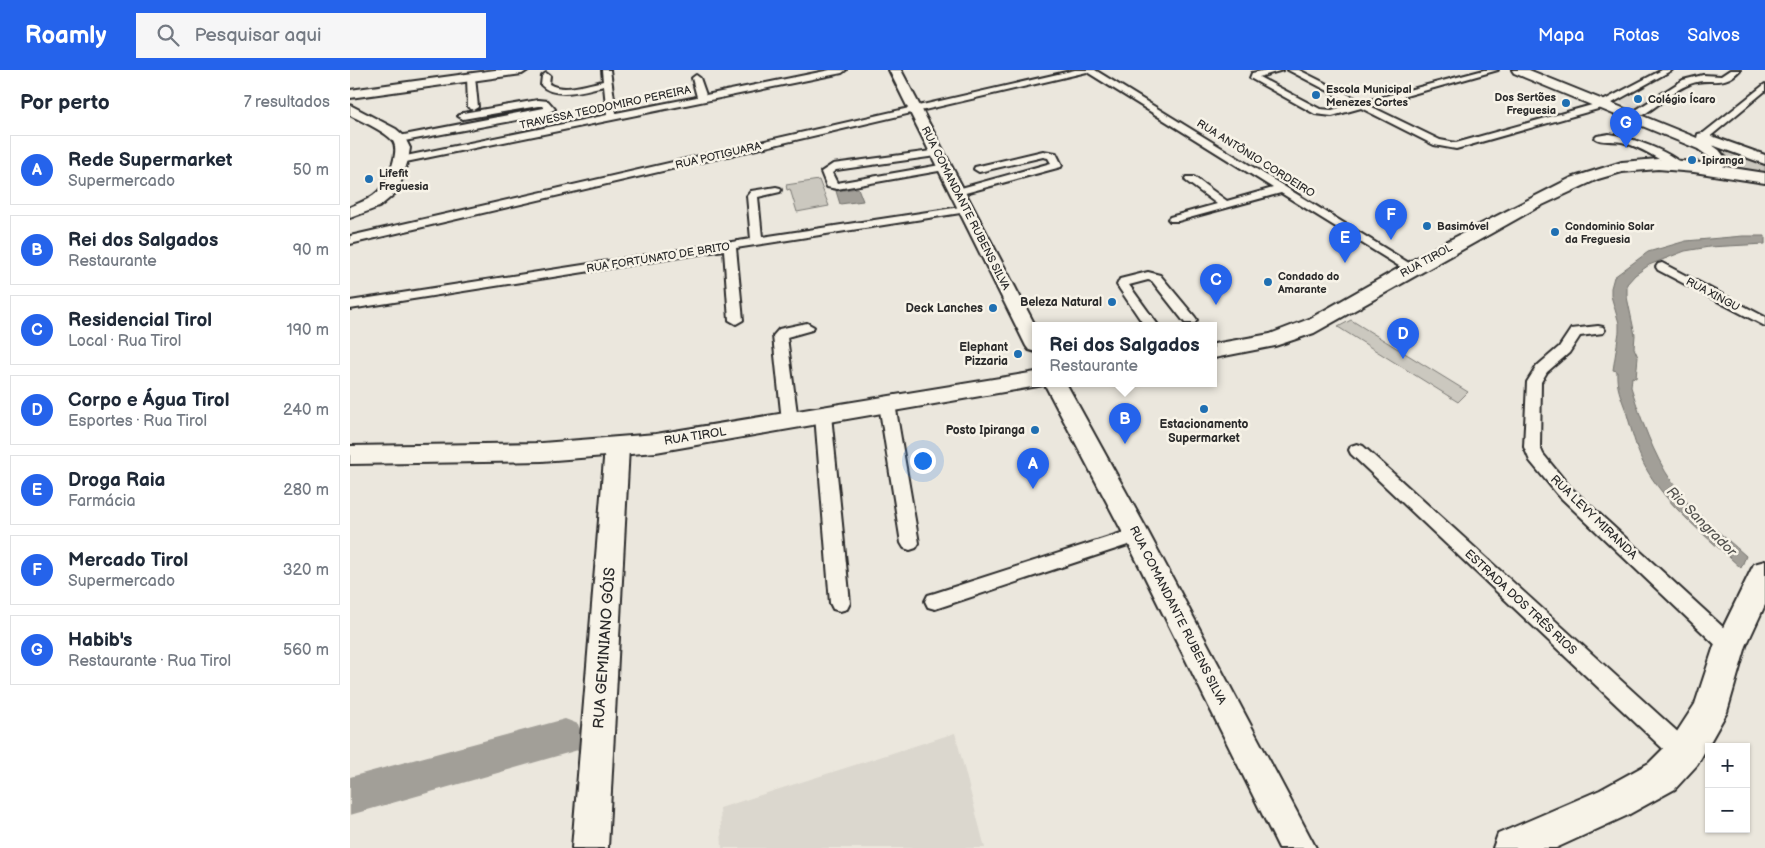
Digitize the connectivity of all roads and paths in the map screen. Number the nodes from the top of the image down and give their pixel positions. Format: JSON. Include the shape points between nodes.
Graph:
{"nodes":[{"id":1,"x":522,"y":70,"type":"edge"},
{"id":2,"x":606,"y":70,"type":"edge"},
{"id":3,"x":842,"y":70,"type":"edge"},
{"id":4,"x":895,"y":70,"type":"edge"},
{"id":5,"x":1088,"y":70,"type":"edge"},
{"id":6,"x":1279,"y":70,"type":"edge"},
{"id":7,"x":1292,"y":70,"type":"edge"},
{"id":8,"x":1494,"y":70,"type":"edge"},
{"id":9,"x":1518,"y":70,"type":"edge"},
{"id":10,"x":1668,"y":70,"type":"edge"},
{"id":11,"x":1711,"y":70,"type":"edge"},
{"id":12,"x":1736,"y":70,"type":"edge"},
{"id":13,"x":503,"y":71,"type":"edge"},
{"id":14,"x":546,"y":76,"type":"dead end"},
{"id":15,"x":471,"y":77,"type":"junction"},
{"id":16,"x":696,"y":78,"type":"dead end"},
{"id":17,"x":1704,"y":78,"type":"junction"},
{"id":18,"x":608,"y":82,"type":"junction"},
{"id":19,"x":1765,"y":87,"type":"edge"},
{"id":20,"x":350,"y":94,"type":"edge"},
{"id":21,"x":702,"y":98,"type":"junction"},
{"id":22,"x":1605,"y":104,"type":"junction"},
{"id":23,"x":1364,"y":106,"type":"junction"},
{"id":24,"x":473,"y":107,"type":"dead end"},
{"id":25,"x":350,"y":109,"type":"edge"},
{"id":26,"x":916,"y":109,"type":"junction"},
{"id":27,"x":1634,"y":115,"type":"junction"},
{"id":28,"x":463,"y":116,"type":"dead end"},
{"id":29,"x":612,"y":116,"type":"junction"},
{"id":30,"x":1600,"y":138,"type":"dead end"},
{"id":31,"x":1704,"y":138,"type":"junction"},
{"id":32,"x":399,"y":139,"type":"junction"},
{"id":33,"x":401,"y":160,"type":"junction"},
{"id":34,"x":942,"y":160,"type":"junction"},
{"id":35,"x":1765,"y":160,"type":"edge"},
{"id":36,"x":1689,"y":167,"type":"junction"},
{"id":37,"x":980,"y":169,"type":"dead end"},
{"id":38,"x":1765,"y":178,"type":"edge"},
{"id":39,"x":1190,"y":179,"type":"dead end"},
{"id":40,"x":1282,"y":188,"type":"junction"},
{"id":41,"x":776,"y":190,"type":"dead end"},
{"id":42,"x":958,"y":192,"type":"junction"},
{"id":43,"x":1226,"y":205,"type":"junction"},
{"id":44,"x":967,"y":209,"type":"junction"},
{"id":45,"x":350,"y":213,"type":"edge"},
{"id":46,"x":1174,"y":219,"type":"dead end"},
{"id":47,"x":350,"y":240,"type":"edge"},
{"id":48,"x":757,"y":241,"type":"junction"},
{"id":49,"x":730,"y":246,"type":"junction"},
{"id":50,"x":1662,"y":267,"type":"dead end"},
{"id":51,"x":1411,"y":268,"type":"junction"},
{"id":52,"x":350,"y":305,"type":"edge"},
{"id":53,"x":736,"y":320,"type":"dead end"},
{"id":54,"x":1190,"y":320,"type":"dead end"},
{"id":55,"x":1149,"y":322,"type":"edge"},
{"id":56,"x":1765,"y":322,"type":"edge"},
{"id":57,"x":808,"y":327,"type":"dead end"},
{"id":58,"x":1598,"y":330,"type":"dead end"},
{"id":59,"x":1032,"y":338,"type":"edge"},
{"id":60,"x":1217,"y":350,"type":"edge"},
{"id":61,"x":1032,"y":381,"type":"edge"},
{"id":62,"x":1057,"y":387,"type":"edge"},
{"id":63,"x":887,"y":404,"type":"junction"},
{"id":64,"x":824,"y":415,"type":"junction"},
{"id":65,"x":790,"y":421,"type":"junction"},
{"id":66,"x":617,"y":447,"type":"junction"},
{"id":67,"x":1357,"y":450,"type":"dead end"},
{"id":68,"x":350,"y":454,"type":"edge"},
{"id":69,"x":1137,"y":535,"type":"junction"},
{"id":70,"x":910,"y":544,"type":"dead end"},
{"id":71,"x":1765,"y":573,"type":"edge"},
{"id":72,"x":935,"y":601,"type":"dead end"},
{"id":73,"x":840,"y":603,"type":"dead end"},
{"id":74,"x":1730,"y":646,"type":"junction"},
{"id":75,"x":1684,"y":753,"type":"junction"},
{"id":76,"x":590,"y":848,"type":"edge"},
{"id":77,"x":1298,"y":848,"type":"edge"},
{"id":78,"x":1512,"y":848,"type":"edge"}],
"edges":[{"from":1,"to":13,"type":"street"},
{"from":2,"to":18,"type":"street"},
{"from":3,"to":21,"type":"street","name":"TRAVESSA TEODOMIRO PEREIRA"},
{"from":4,"to":26,"type":"street","name":"RUA COMANDANTE RUBENS SILVA"},
{"from":5,"to":26,"type":"street","name":"RUA POTIGUARA"},
{"from":5,"to":40,"type":"street","name":"RUA ANTÔNIO CORDEIRO"},
{"from":6,"to":23,"type":"street","via":[[1253,77],[1318,112],[1332,114]]},
{"from":7,"to":23,"type":"street"},
{"from":8,"to":23,"type":"street"},
{"from":9,"to":22,"type":"street"},
{"from":10,"to":22,"type":"street"},
{"from":11,"to":17,"type":"street"},
{"from":12,"to":17,"type":"street","via":[[1723,79]]},
{"from":13,"to":15,"type":"street"},
{"from":14,"to":18,"type":"street","via":[[545,85],[552,90]]},
{"from":15,"to":20,"type":"street"},
{"from":15,"to":24,"type":"street"},
{"from":16,"to":21,"type":"street"},
{"from":17,"to":27,"type":"street","via":[[1686,82]]},
{"from":18,"to":29,"type":"street"},
{"from":19,"to":31,"type":"street"},
{"from":21,"to":29,"type":"street","name":"TRAVESSA TEODOMIRO PEREIRA"},
{"from":22,"to":23,"type":"street","via":[[1456,146],[1437,143]]},
{"from":22,"to":27,"type":"street"},
{"from":25,"to":32,"type":"street"},
{"from":26,"to":34,"type":"street","name":"RUA COMANDANTE RUBENS SILVA"},
{"from":26,"to":47,"type":"street","name":"RUA POTIGUARA"},
{"from":27,"to":31,"type":"street"},
{"from":27,"to":36,"type":"street","via":[[1702,146],[1720,159],[1714,166]]},
{"from":28,"to":32,"type":"street","via":[[538,103],[544,103],[550,109]]},
{"from":29,"to":33,"type":"street","name":"TRAVESSA TEODOMIRO PEREIRA"},
{"from":30,"to":36,"type":"street","via":[[1619,137]]},
{"from":31,"to":35,"type":"street"},
{"from":32,"to":33,"type":"street","via":[[403,148]]},
{"from":33,"to":45,"type":"street","via":[[392,188],[373,204]]},
{"from":34,"to":34,"type":"street","via":[[833,167],[826,176],[831,185],[837,186]]},
{"from":34,"to":42,"type":"street","name":"RUA COMANDANTE RUBENS SILVA"},
{"from":36,"to":38,"type":"main road","name":"RUA TIROL"},
{"from":36,"to":51,"type":"main road","name":"RUA TIROL","via":[[1624,166],[1592,175],[1529,204]]},
{"from":37,"to":42,"type":"street","via":[[1043,154],[1052,155],[1057,164]]},
{"from":39,"to":43,"type":"street"},
{"from":40,"to":43,"type":"street"},
{"from":40,"to":51,"type":"street","name":"RUA ANTÔNIO CORDEIRO"},
{"from":41,"to":48,"type":"street","via":[[752,196]]},
{"from":42,"to":44,"type":"street","name":"RUA COMANDANTE RUBENS SILVA"},
{"from":43,"to":46,"type":"street"},
{"from":44,"to":48,"type":"street","name":"RUA FORTUNATO DE BRITO"},
{"from":44,"to":59,"type":"street","name":"RUA COMANDANTE RUBENS SILVA"},
{"from":48,"to":49,"type":"street","name":"RUA FORTUNATO DE BRITO"},
{"from":49,"to":52,"type":"street","name":"RUA FORTUNATO DE BRITO"},
{"from":49,"to":53,"type":"street"},
{"from":50,"to":56,"type":"street","name":"RUA XINGU"},
{"from":51,"to":60,"type":"main road","name":"RUA TIROL","via":[[1296,333]]},
{"from":54,"to":55,"type":"street","via":[[1156,278],[1148,276],[1124,282]]},
{"from":57,"to":65,"type":"street","via":[[784,332],[780,336]]},
{"from":58,"to":74,"type":"street","name":"RUA LEVY MIRANDA","via":[[1576,332],[1564,350],[1537,375],[1533,390],[1534,452],[1564,491]]},
{"from":61,"to":63,"type":"main road","name":"RUA TIROL"},
{"from":62,"to":69,"type":"street","name":"RUA COMANDANTE RUBENS SILVA"},
{"from":63,"to":64,"type":"main road","name":"RUA TIROL"},
{"from":63,"to":70,"type":"street"},
{"from":64,"to":65,"type":"main road","name":"RUA TIROL"},
{"from":64,"to":73,"type":"street"},
{"from":65,"to":66,"type":"main road","name":"RUA TIROL"},
{"from":66,"to":68,"type":"main road","name":"RUA TIROL"},
{"from":66,"to":76,"type":"street","name":"RUA GEMINIANO GÓIS"},
{"from":67,"to":75,"type":"street","name":"ESTRADA DOS TRÊS RIOS"},
{"from":69,"to":72,"type":"street"},
{"from":69,"to":77,"type":"street","name":"RUA COMANDANTE RUBENS SILVA"},
{"from":71,"to":74,"type":"main road"},
{"from":74,"to":75,"type":"main road","via":[[1710,712]]},
{"from":75,"to":78,"type":"main road","via":[[1662,776],[1613,804]]}]}
